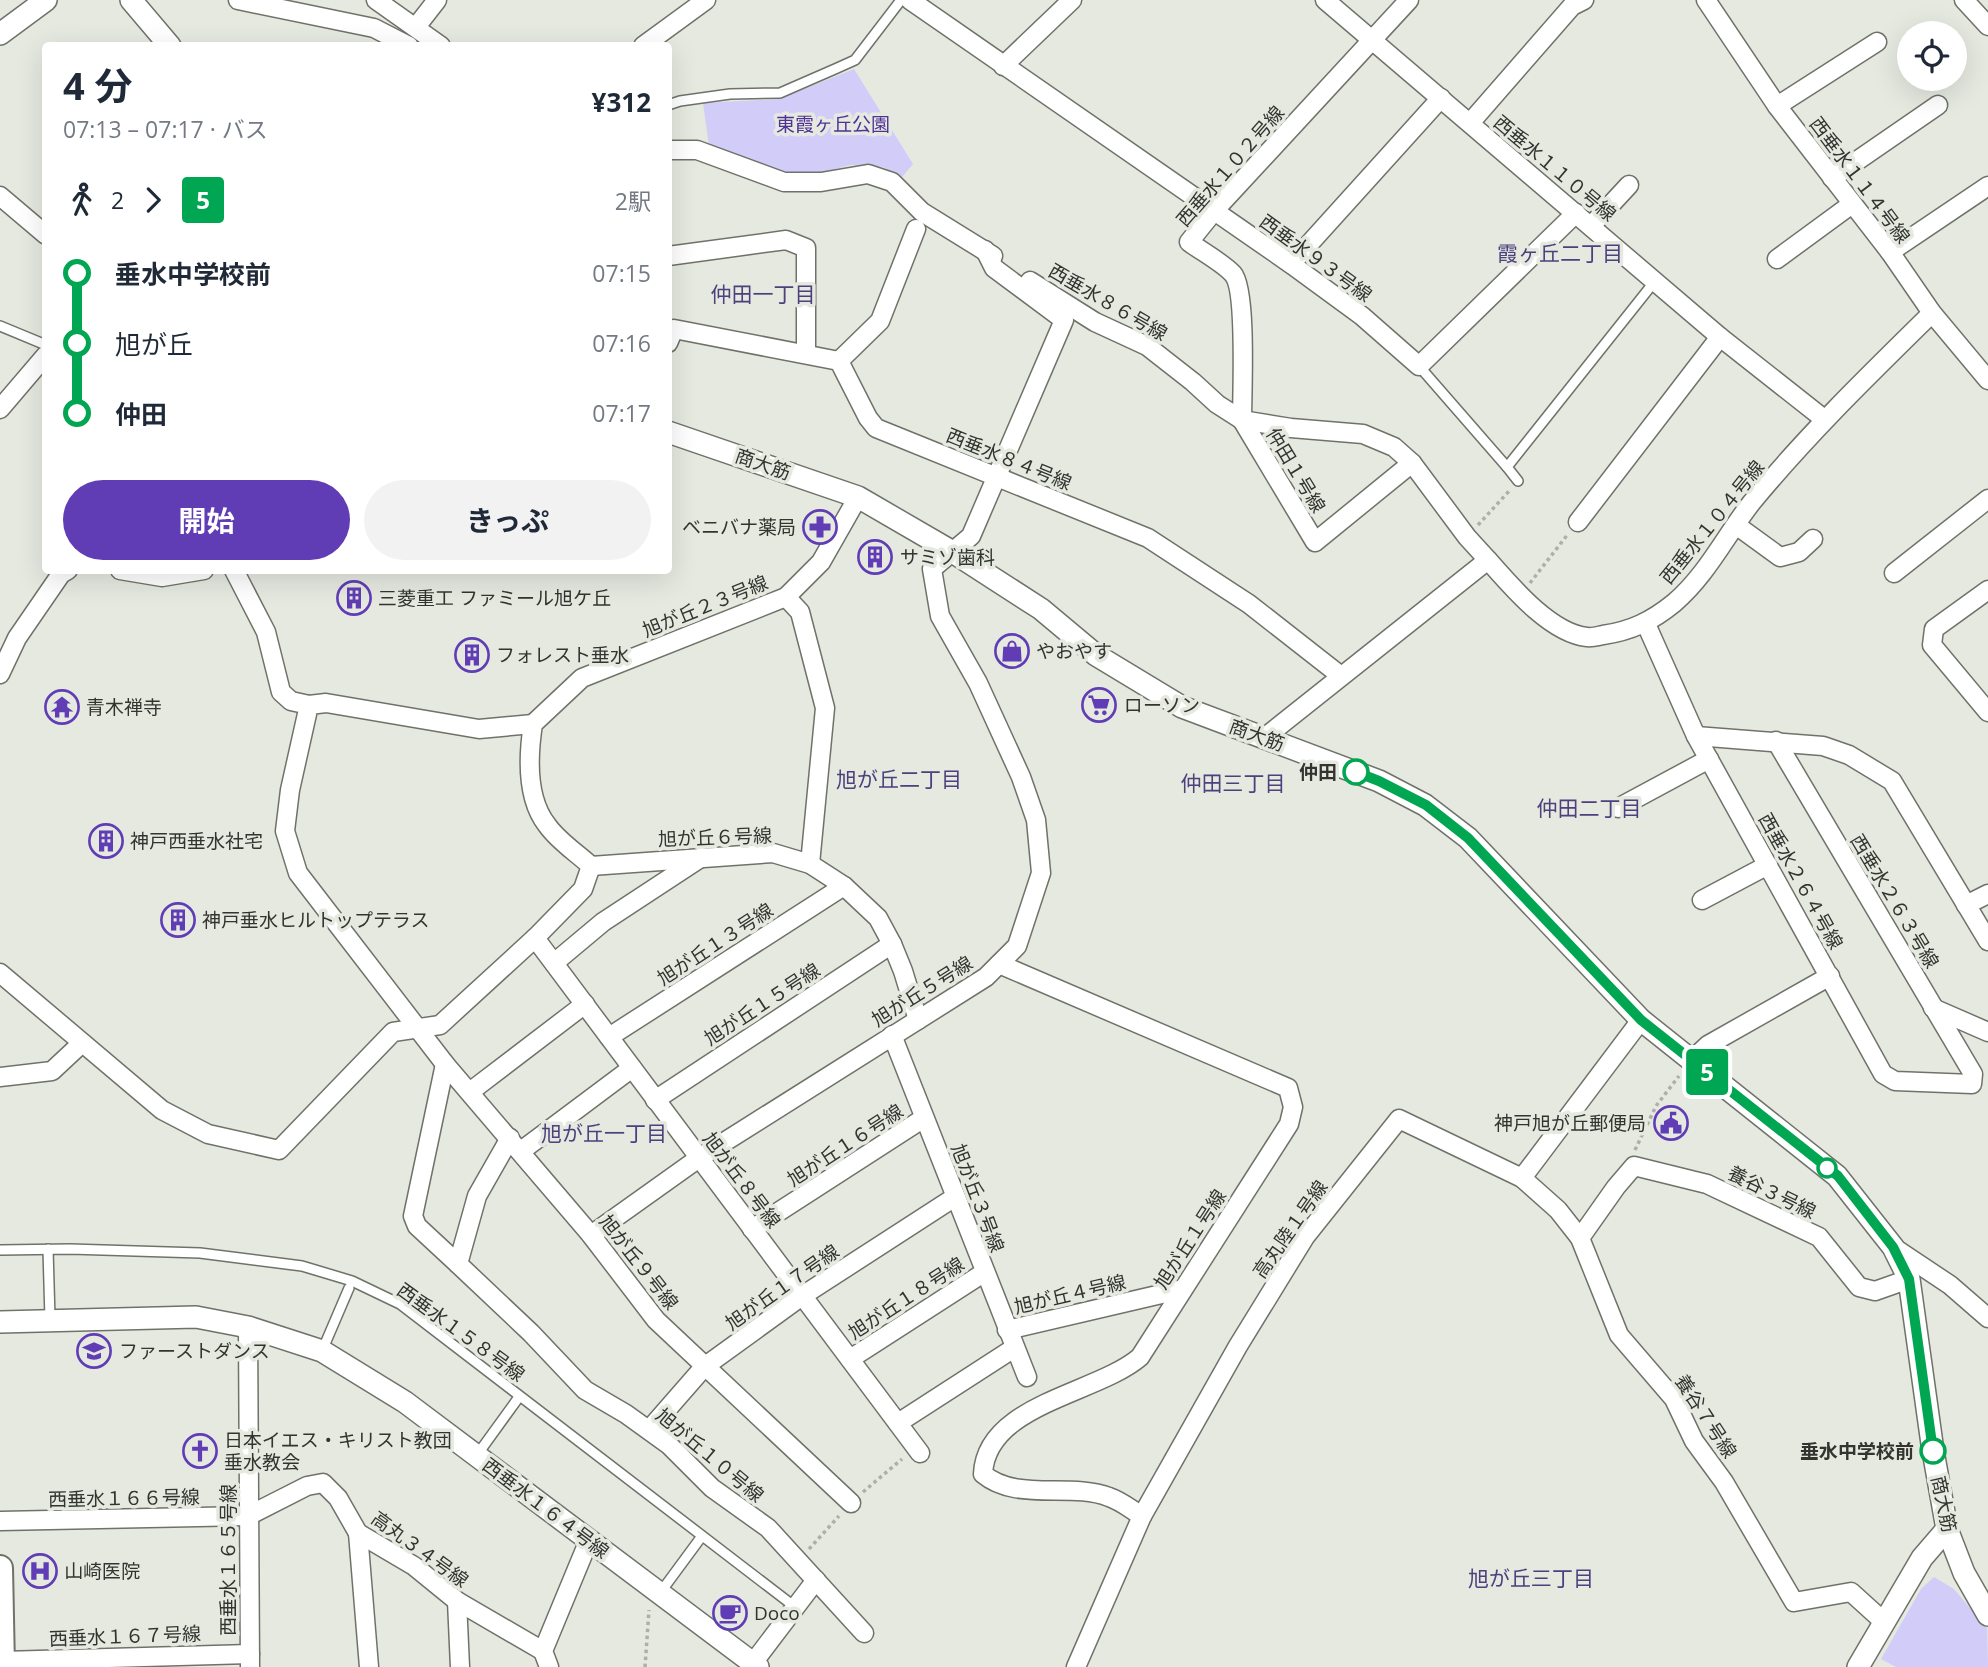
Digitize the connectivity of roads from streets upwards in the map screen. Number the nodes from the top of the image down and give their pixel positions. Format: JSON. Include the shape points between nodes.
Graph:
{"nodes":[{"id":1,"x":46,"y":0,"type":"edge"},
{"id":2,"x":131,"y":0,"type":"edge"},
{"id":3,"x":238,"y":0,"type":"edge"},
{"id":4,"x":376,"y":0,"type":"edge"},
{"id":5,"x":437,"y":0,"type":"edge"},
{"id":6,"x":706,"y":0,"type":"edge"},
{"id":7,"x":910,"y":0,"type":"edge"},
{"id":8,"x":1072,"y":0,"type":"edge"},
{"id":9,"x":1325,"y":0,"type":"edge"},
{"id":10,"x":1409,"y":0,"type":"edge"},
{"id":11,"x":1584,"y":0,"type":"edge"},
{"id":12,"x":1706,"y":0,"type":"edge"},
{"id":13,"x":1964,"y":0,"type":"edge"},
{"id":14,"x":1988,"y":26,"type":"edge"},
{"id":15,"x":416,"y":27,"type":"junction"},
{"id":16,"x":0,"y":34,"type":"edge"},
{"id":17,"x":1372,"y":40,"type":"junction"},
{"id":18,"x":167,"y":42,"type":"edge"},
{"id":19,"x":401,"y":42,"type":"edge"},
{"id":20,"x":436,"y":42,"type":"edge"},
{"id":21,"x":648,"y":42,"type":"edge"},
{"id":22,"x":1877,"y":42,"type":"dead end"},
{"id":23,"x":1003,"y":66,"type":"junction"},
{"id":24,"x":1441,"y":98,"type":"junction"},
{"id":25,"x":1777,"y":106,"type":"junction"},
{"id":26,"x":1938,"y":106,"type":"dead end"},
{"id":27,"x":1470,"y":123,"type":"junction"},
{"id":28,"x":672,"y":150,"type":"edge"},
{"id":29,"x":1832,"y":178,"type":"junction"},
{"id":30,"x":1629,"y":185,"type":"dead end"},
{"id":31,"x":1988,"y":186,"type":"edge"},
{"id":32,"x":0,"y":196,"type":"edge"},
{"id":33,"x":1852,"y":204,"type":"junction"},
{"id":34,"x":1214,"y":211,"type":"junction"},
{"id":35,"x":1576,"y":213,"type":"junction"},
{"id":36,"x":1591,"y":226,"type":"junction"},
{"id":37,"x":916,"y":229,"type":"dead end"},
{"id":38,"x":42,"y":231,"type":"edge"},
{"id":39,"x":985,"y":250,"type":"junction"},
{"id":40,"x":1890,"y":252,"type":"junction"},
{"id":41,"x":672,"y":255,"type":"edge"},
{"id":42,"x":1777,"y":259,"type":"dead end"},
{"id":43,"x":1291,"y":264,"type":"junction"},
{"id":44,"x":1932,"y":313,"type":"junction"},
{"id":45,"x":672,"y":334,"type":"edge"},
{"id":46,"x":1720,"y":337,"type":"junction"},
{"id":47,"x":806,"y":353,"type":"junction"},
{"id":48,"x":42,"y":360,"type":"edge"},
{"id":49,"x":839,"y":361,"type":"junction"},
{"id":50,"x":1988,"y":380,"type":"edge"},
{"id":51,"x":0,"y":409,"type":"edge"},
{"id":52,"x":1824,"y":419,"type":"junction"},
{"id":53,"x":1242,"y":420,"type":"junction"},
{"id":54,"x":672,"y":433,"type":"edge"},
{"id":55,"x":1412,"y":463,"type":"junction"},
{"id":56,"x":996,"y":477,"type":"junction"},
{"id":57,"x":858,"y":496,"type":"junction"},
{"id":58,"x":1988,"y":499,"type":"edge"},
{"id":59,"x":1578,"y":522,"type":"road end"},
{"id":60,"x":1736,"y":525,"type":"junction"},
{"id":61,"x":1814,"y":538,"type":"dead end"},
{"id":62,"x":951,"y":551,"type":"junction"},
{"id":63,"x":1488,"y":560,"type":"junction"},
{"id":64,"x":1894,"y":573,"type":"dead end"},
{"id":65,"x":61,"y":574,"type":"edge"},
{"id":66,"x":144,"y":574,"type":"edge"},
{"id":67,"x":180,"y":574,"type":"edge"},
{"id":68,"x":236,"y":574,"type":"edge"},
{"id":69,"x":1988,"y":590,"type":"edge"},
{"id":70,"x":786,"y":597,"type":"junction"},
{"id":71,"x":1646,"y":624,"type":"junction"},
{"id":72,"x":0,"y":629,"type":"edge"},
{"id":73,"x":17,"y":638,"type":"junction"},
{"id":74,"x":0,"y":674,"type":"edge"},
{"id":75,"x":1341,"y":676,"type":"junction"},
{"id":76,"x":309,"y":705,"type":"junction"},
{"id":77,"x":1988,"y":712,"type":"edge"},
{"id":78,"x":533,"y":724,"type":"junction"},
{"id":79,"x":1696,"y":736,"type":"junction"},
{"id":80,"x":1264,"y":737,"type":"junction"},
{"id":81,"x":1776,"y":741,"type":"junction"},
{"id":82,"x":1709,"y":760,"type":"junction"},
{"id":83,"x":1618,"y":808,"type":"dead end"},
{"id":84,"x":703,"y":856,"type":"junction"},
{"id":85,"x":810,"y":864,"type":"junction"},
{"id":86,"x":1768,"y":865,"type":"junction"},
{"id":87,"x":591,"y":866,"type":"junction"},
{"id":88,"x":844,"y":886,"type":"junction"},
{"id":89,"x":1988,"y":894,"type":"edge"},
{"id":90,"x":1702,"y":900,"type":"dead end"},
{"id":91,"x":1966,"y":905,"type":"junction"},
{"id":92,"x":535,"y":938,"type":"junction"},
{"id":93,"x":1988,"y":941,"type":"edge"},
{"id":94,"x":892,"y":944,"type":"junction"},
{"id":95,"x":554,"y":963,"type":"junction"},
{"id":96,"x":999,"y":964,"type":"junction"},
{"id":97,"x":0,"y":973,"type":"edge"},
{"id":98,"x":1830,"y":976,"type":"junction"},
{"id":99,"x":585,"y":1004,"type":"junction"},
{"id":100,"x":1933,"y":1008,"type":"junction"},
{"id":101,"x":918,"y":1020,"type":"junction"},
{"id":102,"x":1641,"y":1020,"type":"junction"},
{"id":103,"x":416,"y":1027,"type":"junction"},
{"id":104,"x":1988,"y":1032,"type":"edge"},
{"id":105,"x":892,"y":1035,"type":"junction"},
{"id":106,"x":609,"y":1037,"type":"junction"},
{"id":107,"x":82,"y":1043,"type":"junction"},
{"id":108,"x":1692,"y":1060,"type":"junction"},
{"id":109,"x":445,"y":1064,"type":"junction"},
{"id":110,"x":632,"y":1068,"type":"junction"},
{"id":111,"x":0,"y":1077,"type":"edge"},
{"id":112,"x":1972,"y":1084,"type":"joint"},
{"id":113,"x":471,"y":1091,"type":"junction"},
{"id":114,"x":655,"y":1100,"type":"junction"},
{"id":115,"x":924,"y":1118,"type":"junction"},
{"id":116,"x":515,"y":1144,"type":"junction"},
{"id":117,"x":699,"y":1158,"type":"junction"},
{"id":118,"x":1522,"y":1178,"type":"junction"},
{"id":119,"x":956,"y":1197,"type":"junction"},
{"id":120,"x":752,"y":1229,"type":"junction"},
{"id":121,"x":591,"y":1235,"type":"junction"},
{"id":122,"x":1580,"y":1238,"type":"junction"},
{"id":123,"x":1893,"y":1247,"type":"junction"},
{"id":124,"x":458,"y":1264,"type":"junction"},
{"id":125,"x":985,"y":1272,"type":"junction"},
{"id":126,"x":1909,"y":1279,"type":"junction"},
{"id":127,"x":1183,"y":1289,"type":"junction"},
{"id":128,"x":802,"y":1296,"type":"junction"},
{"id":129,"x":1988,"y":1318,"type":"edge"},
{"id":130,"x":0,"y":1322,"type":"edge"},
{"id":131,"x":248,"y":1327,"type":"junction"},
{"id":132,"x":1007,"y":1330,"type":"junction"},
{"id":133,"x":1014,"y":1348,"type":"junction"},
{"id":134,"x":850,"y":1359,"type":"junction"},
{"id":135,"x":704,"y":1367,"type":"junction"},
{"id":136,"x":1027,"y":1377,"type":"dead end"},
{"id":137,"x":898,"y":1423,"type":"junction"},
{"id":138,"x":649,"y":1430,"type":"junction"},
{"id":139,"x":918,"y":1450,"type":"road end"},
{"id":140,"x":851,"y":1503,"type":"road end"},
{"id":141,"x":1142,"y":1516,"type":"junction"},
{"id":142,"x":248,"y":1517,"type":"junction"},
{"id":143,"x":0,"y":1521,"type":"edge"},
{"id":144,"x":1947,"y":1529,"type":"junction"},
{"id":145,"x":358,"y":1532,"type":"junction"},
{"id":146,"x":589,"y":1540,"type":"junction"},
{"id":147,"x":0,"y":1568,"type":"edge"},
{"id":148,"x":816,"y":1580,"type":"junction"},
{"id":149,"x":457,"y":1601,"type":"junction"},
{"id":150,"x":1988,"y":1615,"type":"edge"},
{"id":151,"x":1883,"y":1621,"type":"junction"},
{"id":152,"x":864,"y":1633,"type":"dead end"},
{"id":153,"x":546,"y":1659,"type":"edge"},
{"id":154,"x":250,"y":1660,"type":"edge"},
{"id":155,"x":3,"y":1664,"type":"edge"},
{"id":156,"x":756,"y":1665,"type":"edge"},
{"id":157,"x":369,"y":1667,"type":"edge"},
{"id":158,"x":460,"y":1667,"type":"edge"},
{"id":159,"x":1076,"y":1667,"type":"edge"},
{"id":160,"x":1857,"y":1667,"type":"edge"}],
"edges":[{"from":1,"to":16,"type":"street"},
{"from":2,"to":18,"type":"street"},
{"from":3,"to":19,"type":"street","via":[[374,28]]},
{"from":4,"to":15,"type":"street"},
{"from":5,"to":15,"type":"street"},
{"from":6,"to":21,"type":"street"},
{"from":7,"to":23,"type":"street","name":"西垂水９３号線"},
{"from":8,"to":23,"type":"street"},
{"from":9,"to":17,"type":"street","name":"西垂水１１０号線"},
{"from":10,"to":17,"type":"street","name":"西垂水１０２号線"},
{"from":11,"to":27,"type":"street","via":[[1572,6]]},
{"from":12,"to":25,"type":"street","name":"西垂水１１４号線"},
{"from":13,"to":14,"type":"street"},
{"from":15,"to":20,"type":"street"},
{"from":17,"to":24,"type":"street","name":"西垂水１１０号線"},
{"from":17,"to":34,"type":"street","name":"西垂水１０２号線"},
{"from":22,"to":25,"type":"street"},
{"from":23,"to":34,"type":"street","name":"西垂水９３号線"},
{"from":24,"to":27,"type":"street","name":"西垂水１１０号線"},
{"from":24,"to":43,"type":"street"},
{"from":25,"to":29,"type":"street","name":"西垂水１１４号線"},
{"from":26,"to":29,"type":"street"},
{"from":27,"to":35,"type":"street","name":"西垂水１１０号線"},
{"from":28,"to":39,"type":"street","name":"西垂水８６号線","via":[[697,150],[784,182],[869,174],[892,183],[922,212]]},
{"from":29,"to":33,"type":"street","name":"西垂水１１４号線"},
{"from":30,"to":36,"type":"street"},
{"from":31,"to":40,"type":"street"},
{"from":32,"to":38,"type":"street"},
{"from":33,"to":40,"type":"street","name":"西垂水１１４号線"},
{"from":33,"to":42,"type":"street"},
{"from":34,"to":43,"type":"street","name":"西垂水９３号線"},
{"from":34,"to":53,"type":"street","name":"西垂水１０２号線","via":[[1189,242],[1234,275],[1239,289]]},
{"from":35,"to":36,"type":"street","name":"西垂水１１０号線"},
{"from":35,"to":43,"type":"street","name":"西垂水９３号線","via":[[1419,366],[1362,316]]},
{"from":36,"to":46,"type":"street","name":"西垂水１１０号線"},
{"from":37,"to":49,"type":"street","via":[[880,321]]},
{"from":39,"to":53,"type":"street","name":"西垂水８６号線","via":[[1095,322],[1147,346]]},
{"from":39,"to":56,"type":"street","via":[[995,268],[1064,320]]},
{"from":40,"to":44,"type":"street","name":"西垂水１１４号線"},
{"from":41,"to":47,"type":"street","via":[[786,240],[806,248]]},
{"from":44,"to":50,"type":"street","name":"西垂水１１４号線"},
{"from":44,"to":52,"type":"street","name":"西垂水１０４号線"},
{"from":45,"to":47,"type":"street","via":[[674,329]]},
{"from":46,"to":52,"type":"street","name":"西垂水１１０号線"},
{"from":46,"to":59,"type":"street"},
{"from":47,"to":49,"type":"street"},
{"from":48,"to":51,"type":"street"},
{"from":49,"to":56,"type":"street","name":"西垂水８４号線","via":[[876,428]]},
{"from":52,"to":60,"type":"street","name":"西垂水１０４号線"},
{"from":53,"to":55,"type":"street","name":"西垂水８６号線","via":[[1363,434],[1394,447]]},
{"from":53,"to":55,"type":"street","name":"仲田１号線","via":[[1315,542]]},
{"from":54,"to":57,"type":"street","name":"商大筋"},
{"from":55,"to":63,"type":"street","name":"西垂水８６号線"},
{"from":56,"to":62,"type":"street","via":[[971,536]]},
{"from":56,"to":75,"type":"street","name":"西垂水８４号線","via":[[1148,538],[1250,604]]},
{"from":57,"to":62,"type":"street","name":"商大筋"},
{"from":57,"to":70,"type":"street","via":[[821,562]]},
{"from":58,"to":64,"type":"street"},
{"from":60,"to":61,"type":"street","via":[[1780,557],[1799,552]]},
{"from":60,"to":71,"type":"street","name":"西垂水１０４号線","via":[[1703,572]]},
{"from":62,"to":80,"type":"street","name":"商大筋","via":[[1041,609],[1096,655],[1182,707]]},
{"from":62,"to":96,"type":"street","name":"旭が丘５号線","via":[[932,569],[940,616],[978,683],[1037,820],[1041,873],[1017,947]]},
{"from":63,"to":71,"type":"street","name":"西垂水１０４号線","via":[[1520,596],[1555,625],[1587,638]]},
{"from":63,"to":75,"type":"street"},
{"from":65,"to":73,"type":"street"},
{"from":66,"to":67,"type":"street"},
{"from":68,"to":76,"type":"street","via":[[266,632],[281,692],[291,701]]},
{"from":69,"to":77,"type":"street","via":[[1934,629],[1932,645]]},
{"from":70,"to":78,"type":"street","name":"旭が丘２３号線","via":[[582,678]]},
{"from":70,"to":85,"type":"street","via":[[800,612],[825,708]]},
{"from":71,"to":79,"type":"street","name":"西垂水２６４号線"},
{"from":72,"to":73,"type":"street"},
{"from":73,"to":74,"type":"street"},
{"from":75,"to":80,"type":"street"},
{"from":76,"to":78,"type":"street","via":[[326,703],[480,729]]},
{"from":76,"to":103,"type":"street","name":"旭が丘９号線","via":[[285,831],[298,873]]},
{"from":78,"to":87,"type":"street","via":[[530,768],[535,801],[546,825]]},
{"from":79,"to":81,"type":"street"},
{"from":79,"to":82,"type":"street","name":"西垂水２６４号線"},
{"from":80,"to":102,"type":"street","name":"商大筋","via":[[1379,781],[1426,805],[1468,838]]},
{"from":81,"to":91,"type":"street","via":[[1822,746],[1892,781]]},
{"from":81,"to":100,"type":"street","name":"西垂水２６３号線"},
{"from":82,"to":83,"type":"street"},
{"from":82,"to":86,"type":"street","name":"西垂水２６４号線"},
{"from":84,"to":85,"type":"street","name":"旭が丘６号線","via":[[773,853]]},
{"from":84,"to":87,"type":"street","name":"旭が丘６号線"},
{"from":84,"to":95,"type":"street","via":[[603,922]]},
{"from":85,"to":88,"type":"street","name":"旭が丘６号線"},
{"from":86,"to":90,"type":"street"},
{"from":86,"to":98,"type":"street","name":"西垂水２６４号線"},
{"from":87,"to":92,"type":"street","via":[[583,889]]},
{"from":88,"to":94,"type":"street","name":"旭が丘６号線","via":[[878,918]]},
{"from":88,"to":106,"type":"street","name":"旭が丘１３号線"},
{"from":89,"to":91,"type":"street"},
{"from":91,"to":93,"type":"street"},
{"from":92,"to":95,"type":"street","name":"旭が丘８号線"},
{"from":92,"to":103,"type":"street","via":[[440,1024]]},
{"from":94,"to":101,"type":"street","name":"旭が丘６号線"},
{"from":94,"to":114,"type":"street","name":"旭が丘１５号線"},
{"from":95,"to":99,"type":"street","name":"旭が丘８号線"},
{"from":96,"to":101,"type":"street","name":"旭が丘５号線"},
{"from":96,"to":127,"type":"street","name":"旭が丘１号線","via":[[1288,1088],[1293,1107],[1289,1124]]},
{"from":97,"to":107,"type":"street"},
{"from":98,"to":108,"type":"street","via":[[1707,1045]]},
{"from":98,"to":112,"type":"street","name":"西垂水２６４号線","via":[[1883,1074],[1895,1081]]},
{"from":99,"to":106,"type":"street","name":"旭が丘８号線"},
{"from":99,"to":113,"type":"street"},
{"from":100,"to":104,"type":"street"},
{"from":100,"to":112,"type":"street","name":"西垂水２６３号線","via":[[1973,1074]]},
{"from":101,"to":105,"type":"street","name":"旭が丘５号線"},
{"from":102,"to":108,"type":"street","name":"商大筋"},
{"from":102,"to":118,"type":"street"},
{"from":103,"to":107,"type":"street","via":[[393,1032],[279,1150],[208,1134],[162,1110]]},
{"from":103,"to":109,"type":"street","name":"旭が丘９号線"},
{"from":105,"to":115,"type":"street","name":"旭が丘３号線"},
{"from":105,"to":117,"type":"street","name":"旭が丘５号線"},
{"from":106,"to":110,"type":"street","name":"旭が丘８号線"},
{"from":107,"to":111,"type":"street","via":[[52,1071]]},
{"from":108,"to":123,"type":"street","name":"商大筋","via":[[1838,1176]]},
{"from":109,"to":113,"type":"street","name":"旭が丘９号線"},
{"from":109,"to":124,"type":"street","name":"旭が丘１０号線","via":[[413,1216],[417,1226]]},
{"from":110,"to":114,"type":"street","name":"旭が丘８号線"},
{"from":110,"to":116,"type":"street"},
{"from":113,"to":116,"type":"street","name":"旭が丘９号線"},
{"from":114,"to":117,"type":"street","name":"旭が丘８号線"},
{"from":115,"to":119,"type":"street","name":"旭が丘３号線"},
{"from":115,"to":120,"type":"street","name":"旭が丘１６号線"},
{"from":116,"to":121,"type":"street","name":"旭が丘９号線"},
{"from":116,"to":124,"type":"street","via":[[478,1196]]},
{"from":117,"to":120,"type":"street","name":"旭が丘８号線"},
{"from":117,"to":121,"type":"street","name":"旭が丘５号線"},
{"from":118,"to":122,"type":"street","name":"養谷７号線","via":[[1558,1210]]},
{"from":118,"to":141,"type":"street","name":"高丸陸１号線","via":[[1399,1119],[1305,1237]]},
{"from":119,"to":125,"type":"street","name":"旭が丘３号線"},
{"from":119,"to":128,"type":"street","name":"旭が丘１７号線"},
{"from":120,"to":128,"type":"street","name":"旭が丘８号線"},
{"from":121,"to":135,"type":"street","name":"旭が丘９号線","via":[[656,1320]]},
{"from":122,"to":126,"type":"street","name":"養谷３号線","via":[[1634,1166],[1707,1184],[1819,1237],[1859,1287],[1875,1291]]},
{"from":122,"to":151,"type":"street","name":"養谷７号線","via":[[1619,1335],[1674,1399],[1694,1441],[1724,1482],[1794,1602],[1851,1592]]},
{"from":123,"to":126,"type":"street","name":"商大筋"},
{"from":123,"to":129,"type":"street","via":[[1950,1285]]},
{"from":124,"to":138,"type":"street","name":"旭が丘１０号線","via":[[531,1332],[584,1390]]},
{"from":125,"to":132,"type":"street","name":"旭が丘３号線"},
{"from":125,"to":134,"type":"street","name":"旭が丘１８号線"},
{"from":126,"to":144,"type":"street","name":"商大筋"},
{"from":127,"to":132,"type":"street","name":"旭が丘４号線"},
{"from":127,"to":141,"type":"street","name":"旭が丘１号線","via":[[1140,1357],[1127,1368],[1021,1417],[1003,1431],[983,1463],[983,1474],[997,1482],[1109,1497]]},
{"from":128,"to":134,"type":"street","name":"旭が丘８号線"},
{"from":128,"to":135,"type":"street","name":"旭が丘１７号線"},
{"from":130,"to":131,"type":"street","name":"西垂水１６４号線","via":[[196,1317]]},
{"from":131,"to":142,"type":"street","name":"西垂水１６５号線"},
{"from":131,"to":146,"type":"street","name":"西垂水１６４号線","via":[[322,1351],[405,1402]]},
{"from":132,"to":133,"type":"street","name":"旭が丘３号線"},
{"from":133,"to":136,"type":"street","name":"旭が丘３号線"},
{"from":133,"to":137,"type":"street"},
{"from":134,"to":137,"type":"street","name":"旭が丘８号線"},
{"from":135,"to":138,"type":"street","name":"旭が丘１７号線"},
{"from":135,"to":140,"type":"street","name":"旭が丘９号線"},
{"from":137,"to":139,"type":"street","name":"旭が丘８号線"},
{"from":138,"to":148,"type":"street","name":"旭が丘１０号線","via":[[712,1489],[768,1528]]},
{"from":141,"to":159,"type":"street","name":"高丸陸１号線"},
{"from":142,"to":143,"type":"street","name":"西垂水１６６号線"},
{"from":142,"to":145,"type":"street","name":"高丸３４号線","via":[[307,1486],[323,1483]]},
{"from":142,"to":154,"type":"street","name":"西垂水１６５号線"},
{"from":144,"to":150,"type":"street","name":"商大筋","via":[[1964,1573]]},
{"from":144,"to":151,"type":"street","via":[[1922,1558]]},
{"from":145,"to":149,"type":"street","name":"高丸３４号線","via":[[414,1566]]},
{"from":145,"to":157,"type":"street"},
{"from":146,"to":153,"type":"street"},
{"from":146,"to":156,"type":"street","name":"西垂水１６４号線"},
{"from":147,"to":155,"type":"main road"},
{"from":148,"to":152,"type":"street","name":"旭が丘１０号線"},
{"from":148,"to":156,"type":"street"},
{"from":149,"to":153,"type":"street","name":"高丸３４号線"},
{"from":149,"to":158,"type":"street"},
{"from":151,"to":160,"type":"street"},
{"from":154,"to":155,"type":"street","name":"西垂水１６７号線"}]}
